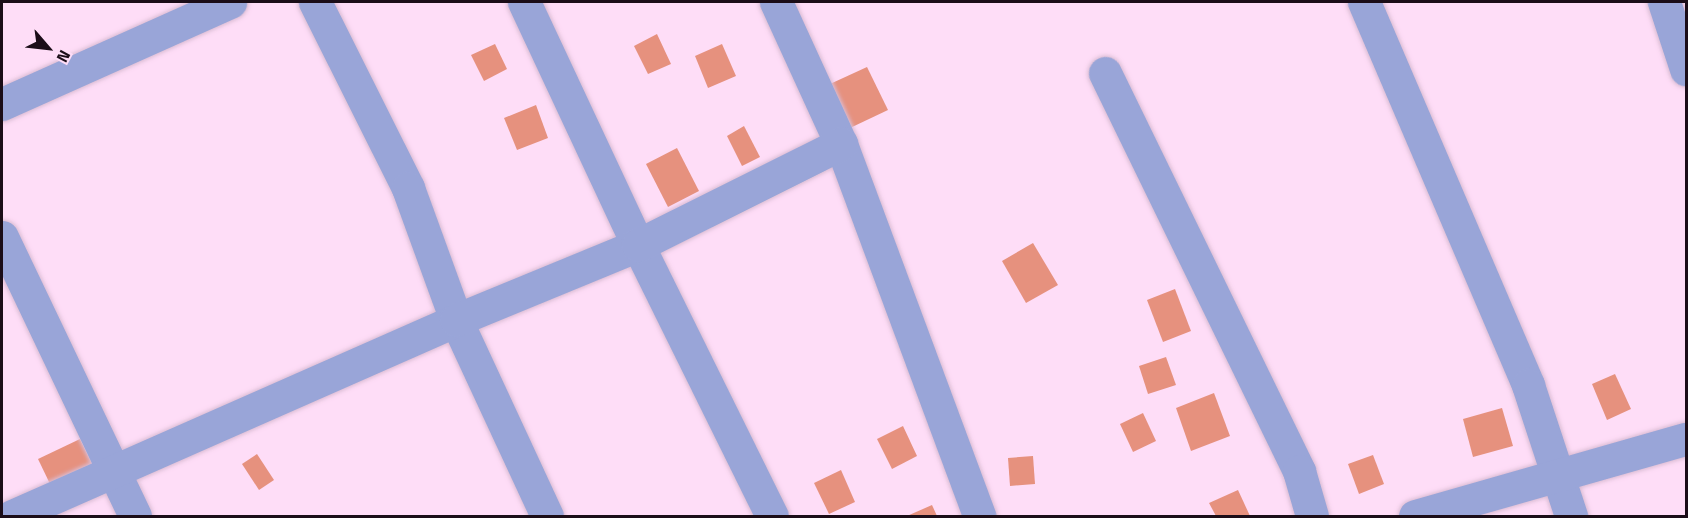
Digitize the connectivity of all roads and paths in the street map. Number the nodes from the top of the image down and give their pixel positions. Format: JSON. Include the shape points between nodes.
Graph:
{"nodes":[{"id":1,"x":230,"y":2,"type":"edge"},
{"id":2,"x":315,"y":2,"type":"edge"},
{"id":3,"x":524,"y":2,"type":"edge"},
{"id":4,"x":776,"y":2,"type":"edge"},
{"id":5,"x":1364,"y":2,"type":"edge"},
{"id":6,"x":1664,"y":2,"type":"edge"},
{"id":7,"x":1686,"y":69,"type":"edge"},
{"id":8,"x":1105,"y":73,"type":"dead end"},
{"id":9,"x":2,"y":104,"type":"edge"},
{"id":10,"x":841,"y":144,"type":"junction"},
{"id":11,"x":2,"y":237,"type":"edge"},
{"id":12,"x":638,"y":244,"type":"junction"},
{"id":13,"x":456,"y":320,"type":"junction"},
{"id":14,"x":1686,"y":439,"type":"edge"},
{"id":15,"x":113,"y":472,"type":"junction"},
{"id":16,"x":1558,"y":477,"type":"junction"},
{"id":17,"x":12,"y":516,"type":"edge"},
{"id":18,"x":135,"y":516,"type":"edge"},
{"id":19,"x":547,"y":516,"type":"edge"},
{"id":20,"x":772,"y":516,"type":"edge"},
{"id":21,"x":979,"y":516,"type":"edge"},
{"id":22,"x":1312,"y":516,"type":"edge"},
{"id":23,"x":1415,"y":516,"type":"edge"},
{"id":24,"x":1571,"y":516,"type":"edge"}],
"edges":[{"from":1,"to":9,"type":"street"},
{"from":2,"to":13,"type":"street","via":[[408,188]]},
{"from":3,"to":12,"type":"street"},
{"from":4,"to":10,"type":"street"},
{"from":5,"to":16,"type":"street","via":[[1528,385]]},
{"from":6,"to":7,"type":"street"},
{"from":8,"to":22,"type":"street","via":[[1299,471]]},
{"from":10,"to":12,"type":"street"},
{"from":10,"to":21,"type":"street"},
{"from":11,"to":15,"type":"street"},
{"from":12,"to":13,"type":"street"},
{"from":12,"to":20,"type":"street"},
{"from":13,"to":15,"type":"street"},
{"from":13,"to":19,"type":"street"},
{"from":14,"to":16,"type":"street"},
{"from":15,"to":17,"type":"street"},
{"from":15,"to":18,"type":"street"},
{"from":16,"to":23,"type":"street"},
{"from":16,"to":24,"type":"street"}]}
